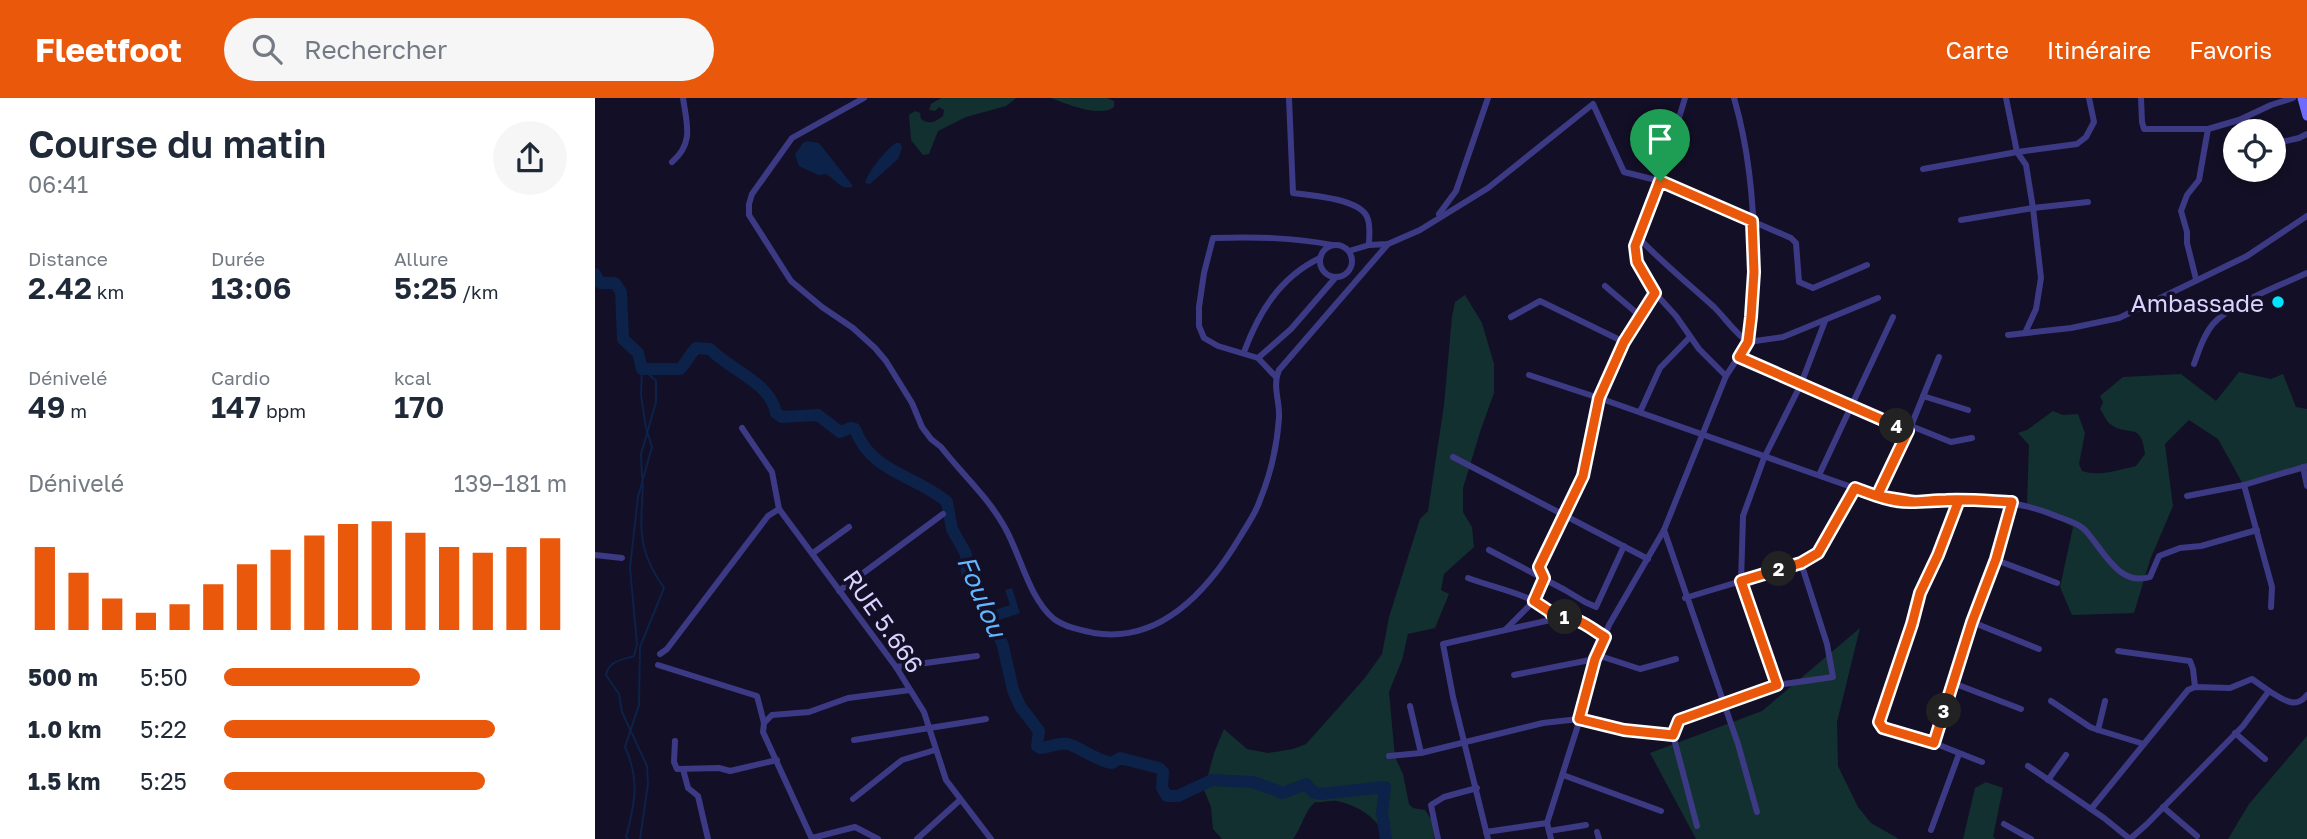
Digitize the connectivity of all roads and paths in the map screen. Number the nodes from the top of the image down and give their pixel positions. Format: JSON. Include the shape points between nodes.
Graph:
{"nodes":[{"id":1,"x":683,"y":98,"type":"edge"},
{"id":2,"x":864,"y":98,"type":"edge"},
{"id":3,"x":1289,"y":98,"type":"edge"},
{"id":4,"x":1488,"y":98,"type":"edge"},
{"id":5,"x":1685,"y":98,"type":"edge"},
{"id":6,"x":1734,"y":98,"type":"edge"},
{"id":7,"x":2006,"y":98,"type":"edge"},
{"id":8,"x":2089,"y":98,"type":"edge"},
{"id":9,"x":2141,"y":98,"type":"edge"},
{"id":10,"x":2293,"y":98,"type":"edge"},
{"id":11,"x":2302,"y":98,"type":"edge"},
{"id":12,"x":2307,"y":116,"type":"edge"},
{"id":13,"x":2208,"y":129,"type":"junction"},
{"id":14,"x":2307,"y":134,"type":"edge"},
{"id":15,"x":2286,"y":141,"type":"edge"},
{"id":16,"x":2017,"y":152,"type":"junction"},
{"id":17,"x":672,"y":162,"type":"dead end"},
{"id":18,"x":1923,"y":169,"type":"dead end"},
{"id":19,"x":1660,"y":181,"type":"junction"},
{"id":20,"x":2088,"y":202,"type":"dead end"},
{"id":21,"x":2033,"y":208,"type":"junction"},
{"id":22,"x":2307,"y":216,"type":"edge"},
{"id":23,"x":1961,"y":220,"type":"dead end"},
{"id":24,"x":1433,"y":221,"type":"junction"},
{"id":25,"x":1752,"y":221,"type":"junction"},
{"id":26,"x":1637,"y":236,"type":"junction"},
{"id":27,"x":1388,"y":244,"type":"junction"},
{"id":28,"x":1332,"y":245,"type":"junction"},
{"id":29,"x":1369,"y":245,"type":"junction"},
{"id":30,"x":1349,"y":251,"type":"junction"},
{"id":31,"x":1320,"y":258,"type":"junction"},
{"id":32,"x":1867,"y":265,"type":"dead end"},
{"id":33,"x":2307,"y":273,"type":"edge"},
{"id":34,"x":1336,"y":276,"type":"junction"},
{"id":35,"x":2196,"y":279,"type":"junction"},
{"id":36,"x":1605,"y":286,"type":"dead end"},
{"id":37,"x":1655,"y":293,"type":"junction"},
{"id":38,"x":1878,"y":298,"type":"dead end"},
{"id":39,"x":1639,"y":316,"type":"junction"},
{"id":40,"x":1511,"y":317,"type":"dead end"},
{"id":41,"x":1893,"y":317,"type":"dead end"},
{"id":42,"x":1825,"y":321,"type":"junction"},
{"id":43,"x":2025,"y":333,"type":"junction"},
{"id":44,"x":2008,"y":335,"type":"dead end"},
{"id":45,"x":1690,"y":337,"type":"junction"},
{"id":46,"x":1624,"y":342,"type":"junction"},
{"id":47,"x":1748,"y":342,"type":"junction"},
{"id":48,"x":1244,"y":352,"type":"junction"},
{"id":49,"x":1739,"y":357,"type":"junction"},
{"id":50,"x":1939,"y":357,"type":"dead end"},
{"id":51,"x":1258,"y":358,"type":"junction"},
{"id":52,"x":2194,"y":364,"type":"dead end"},
{"id":53,"x":1528,"y":375,"type":"dead end"},
{"id":54,"x":1726,"y":376,"type":"junction"},
{"id":55,"x":1276,"y":377,"type":"junction"},
{"id":56,"x":1801,"y":384,"type":"junction"},
{"id":57,"x":1923,"y":396,"type":"junction"},
{"id":58,"x":1599,"y":398,"type":"junction"},
{"id":59,"x":1850,"y":405,"type":"junction"},
{"id":60,"x":1968,"y":410,"type":"dead end"},
{"id":61,"x":1640,"y":412,"type":"junction"},
{"id":62,"x":742,"y":428,"type":"dead end"},
{"id":63,"x":1909,"y":428,"type":"junction"},
{"id":64,"x":1702,"y":436,"type":"junction"},
{"id":65,"x":1972,"y":438,"type":"dead end"},
{"id":66,"x":1453,"y":457,"type":"dead end"},
{"id":67,"x":1764,"y":458,"type":"junction"},
{"id":68,"x":2305,"y":466,"type":"edge"},
{"id":69,"x":1819,"y":475,"type":"junction"},
{"id":70,"x":2244,"y":485,"type":"junction"},
{"id":71,"x":2307,"y":486,"type":"edge"},
{"id":72,"x":1855,"y":488,"type":"junction"},
{"id":73,"x":1877,"y":496,"type":"junction"},
{"id":74,"x":2187,"y":496,"type":"dead end"},
{"id":75,"x":1959,"y":500,"type":"junction"},
{"id":76,"x":2012,"y":502,"type":"junction"},
{"id":77,"x":779,"y":509,"type":"junction"},
{"id":78,"x":943,"y":514,"type":"dead end"},
{"id":79,"x":1564,"y":514,"type":"junction"},
{"id":80,"x":849,"y":527,"type":"dead end"},
{"id":81,"x":1664,"y":530,"type":"junction"},
{"id":82,"x":2257,"y":530,"type":"junction"},
{"id":83,"x":1624,"y":546,"type":"junction"},
{"id":84,"x":1489,"y":550,"type":"dead end"},
{"id":85,"x":813,"y":553,"type":"junction"},
{"id":86,"x":595,"y":555,"type":"edge"},
{"id":87,"x":622,"y":558,"type":"dead end"},
{"id":88,"x":1648,"y":559,"type":"junction"},
{"id":89,"x":1996,"y":559,"type":"junction"},
{"id":90,"x":1801,"y":563,"type":"junction"},
{"id":91,"x":1468,"y":578,"type":"dead end"},
{"id":92,"x":1544,"y":578,"type":"junction"},
{"id":93,"x":1741,"y":581,"type":"junction"},
{"id":94,"x":2057,"y":583,"type":"dead end"},
{"id":95,"x":838,"y":591,"type":"junction"},
{"id":96,"x":1685,"y":598,"type":"junction"},
{"id":97,"x":1534,"y":601,"type":"junction"},
{"id":98,"x":2271,"y":607,"type":"dead end"},
{"id":99,"x":1555,"y":618,"type":"junction"},
{"id":100,"x":1972,"y":622,"type":"junction"},
{"id":101,"x":1506,"y":629,"type":"junction"},
{"id":102,"x":1605,"y":637,"type":"junction"},
{"id":103,"x":2039,"y":649,"type":"dead end"},
{"id":104,"x":2118,"y":651,"type":"dead end"},
{"id":105,"x":660,"y":654,"type":"dead end"},
{"id":106,"x":977,"y":656,"type":"dead end"},
{"id":107,"x":1596,"y":657,"type":"junction"},
{"id":108,"x":1676,"y":659,"type":"dead end"},
{"id":109,"x":658,"y":665,"type":"dead end"},
{"id":110,"x":896,"y":667,"type":"junction"},
{"id":111,"x":1514,"y":675,"type":"dead end"},
{"id":112,"x":1953,"y":683,"type":"junction"},
{"id":113,"x":1777,"y":685,"type":"junction"},
{"id":114,"x":2195,"y":687,"type":"junction"},
{"id":115,"x":910,"y":690,"type":"junction"},
{"id":116,"x":2269,"y":691,"type":"junction"},
{"id":117,"x":2307,"y":695,"type":"edge"},
{"id":118,"x":2051,"y":701,"type":"dead end"},
{"id":119,"x":2105,"y":701,"type":"dead end"},
{"id":120,"x":1723,"y":705,"type":"junction"},
{"id":121,"x":1411,"y":706,"type":"dead end"},
{"id":122,"x":2021,"y":709,"type":"dead end"},
{"id":123,"x":986,"y":719,"type":"dead end"},
{"id":124,"x":1579,"y":719,"type":"junction"},
{"id":125,"x":764,"y":723,"type":"junction"},
{"id":126,"x":930,"y":727,"type":"junction"},
{"id":127,"x":2098,"y":730,"type":"junction"},
{"id":128,"x":2235,"y":733,"type":"junction"},
{"id":129,"x":1673,"y":735,"type":"junction"},
{"id":130,"x":854,"y":740,"type":"dead end"},
{"id":131,"x":675,"y":741,"type":"dead end"},
{"id":132,"x":1466,"y":743,"type":"junction"},
{"id":133,"x":1934,"y":743,"type":"junction"},
{"id":134,"x":2144,"y":744,"type":"junction"},
{"id":135,"x":935,"y":750,"type":"junction"},
{"id":136,"x":1421,"y":753,"type":"junction"},
{"id":137,"x":1959,"y":754,"type":"junction"},
{"id":138,"x":2066,"y":755,"type":"dead end"},
{"id":139,"x":1389,"y":756,"type":"dead end"},
{"id":140,"x":2265,"y":759,"type":"dead end"},
{"id":141,"x":777,"y":760,"type":"junction"},
{"id":142,"x":1982,"y":762,"type":"dead end"},
{"id":143,"x":2028,"y":766,"type":"dead end"},
{"id":144,"x":683,"y":769,"type":"junction"},
{"id":145,"x":1563,"y":775,"type":"junction"},
{"id":146,"x":2048,"y":780,"type":"junction"},
{"id":147,"x":1477,"y":788,"type":"junction"},
{"id":148,"x":853,"y":799,"type":"dead end"},
{"id":149,"x":960,"y":800,"type":"junction"},
{"id":150,"x":2163,"y":807,"type":"junction"},
{"id":151,"x":2091,"y":809,"type":"junction"},
{"id":152,"x":1661,"y":811,"type":"dead end"},
{"id":153,"x":1757,"y":813,"type":"dead end"},
{"id":154,"x":2004,"y":824,"type":"dead end"},
{"id":155,"x":1586,"y":825,"type":"dead end"},
{"id":156,"x":1697,"y":826,"type":"dead end"},
{"id":157,"x":1548,"y":827,"type":"junction"},
{"id":158,"x":1931,"y":830,"type":"dead end"},
{"id":159,"x":1487,"y":836,"type":"edge"},
{"id":160,"x":2197,"y":836,"type":"dead end"},
{"id":161,"x":708,"y":839,"type":"edge"},
{"id":162,"x":812,"y":839,"type":"edge"},
{"id":163,"x":878,"y":839,"type":"edge"},
{"id":164,"x":917,"y":839,"type":"edge"},
{"id":165,"x":991,"y":839,"type":"edge"},
{"id":166,"x":1438,"y":839,"type":"edge"},
{"id":167,"x":1551,"y":839,"type":"edge"},
{"id":168,"x":2031,"y":839,"type":"edge"},
{"id":169,"x":2130,"y":839,"type":"edge"}],
"edges":[{"from":1,"to":17,"type":"street","via":[[687,144]]},
{"from":2,"to":55,"type":"street","via":[[792,138],[752,194],[749,215],[791,281],[853,328],[886,361],[931,439],[992,507],[1040,604],[1056,620],[1078,630],[1121,634],[1169,617],[1198,595],[1216,575],[1259,504],[1274,460],[1279,414]]},
{"from":3,"to":29,"type":"street","via":[[1293,193],[1328,197],[1361,208],[1369,220]]},
{"from":4,"to":24,"type":"street","via":[[1456,191]]},
{"from":5,"to":19,"type":"street"},
{"from":6,"to":25,"type":"street","via":[[1747,158]]},
{"from":7,"to":16,"type":"street"},
{"from":8,"to":16,"type":"street","via":[[2094,122],[2077,144]]},
{"from":9,"to":13,"type":"street","via":[[2144,129]]},
{"from":10,"to":13,"type":"street"},
{"from":11,"to":12,"type":"main road"},
{"from":13,"to":35,"type":"street","via":[[2199,180],[2181,211]]},
{"from":14,"to":15,"type":"street"},
{"from":16,"to":18,"type":"street"},
{"from":16,"to":21,"type":"street","via":[[2026,165]]},
{"from":19,"to":24,"type":"street","via":[[1624,172],[1593,104],[1489,188]]},
{"from":19,"to":25,"type":"street"},
{"from":19,"to":26,"type":"street"},
{"from":20,"to":21,"type":"street"},
{"from":21,"to":23,"type":"street"},
{"from":21,"to":43,"type":"street","via":[[2040,294]]},
{"from":22,"to":35,"type":"street","via":[[2247,256]]},
{"from":24,"to":27,"type":"street"},
{"from":25,"to":32,"type":"street","via":[[1796,243],[1799,282],[1813,288]]},
{"from":25,"to":47,"type":"street","via":[[1754,272]]},
{"from":26,"to":37,"type":"street","via":[[1637,262]]},
{"from":26,"to":47,"type":"street"},
{"from":27,"to":29,"type":"street"},
{"from":27,"to":55,"type":"street"},
{"from":28,"to":30,"type":"street"},
{"from":28,"to":31,"type":"street"},
{"from":28,"to":48,"type":"street","via":[[1279,237],[1213,238],[1199,326],[1204,338]]},
{"from":29,"to":30,"type":"street"},
{"from":30,"to":34,"type":"street","via":[[1350,268]]},
{"from":31,"to":34,"type":"street","via":[[1324,271]]},
{"from":31,"to":48,"type":"street","via":[[1278,289]]},
{"from":33,"to":52,"type":"street","via":[[2216,321]]},
{"from":34,"to":51,"type":"street","via":[[1291,329]]},
{"from":35,"to":43,"type":"street","via":[[2119,318]]},
{"from":36,"to":39,"type":"street"},
{"from":37,"to":39,"type":"street"},
{"from":37,"to":45,"type":"street"},
{"from":38,"to":42,"type":"street"},
{"from":39,"to":46,"type":"street"},
{"from":40,"to":46,"type":"street","via":[[1540,301]]},
{"from":41,"to":59,"type":"street"},
{"from":42,"to":47,"type":"street","via":[[1783,337]]},
{"from":42,"to":56,"type":"street"},
{"from":43,"to":44,"type":"street"},
{"from":45,"to":54,"type":"street"},
{"from":45,"to":61,"type":"street","via":[[1660,368]]},
{"from":46,"to":58,"type":"street"},
{"from":47,"to":49,"type":"street"},
{"from":48,"to":51,"type":"street"},
{"from":49,"to":54,"type":"street"},
{"from":49,"to":56,"type":"street"},
{"from":50,"to":57,"type":"street"},
{"from":51,"to":55,"type":"street"},
{"from":53,"to":58,"type":"street"},
{"from":54,"to":64,"type":"street"},
{"from":56,"to":59,"type":"street"},
{"from":56,"to":67,"type":"street"},
{"from":57,"to":60,"type":"street"},
{"from":57,"to":63,"type":"street"},
{"from":58,"to":61,"type":"street"},
{"from":58,"to":79,"type":"street","via":[[1587,463]]},
{"from":59,"to":63,"type":"street"},
{"from":59,"to":69,"type":"street"},
{"from":61,"to":64,"type":"street"},
{"from":62,"to":77,"type":"street","name":"RUE 5.666","via":[[772,472]]},
{"from":63,"to":65,"type":"street","via":[[1951,442]]},
{"from":63,"to":73,"type":"street"},
{"from":64,"to":67,"type":"street"},
{"from":64,"to":81,"type":"street"},
{"from":66,"to":79,"type":"street"},
{"from":67,"to":69,"type":"street"},
{"from":67,"to":93,"type":"street","via":[[1743,516]]},
{"from":68,"to":70,"type":"street"},
{"from":68,"to":71,"type":"street"},
{"from":69,"to":72,"type":"street"},
{"from":70,"to":74,"type":"street"},
{"from":70,"to":82,"type":"street"},
{"from":72,"to":73,"type":"street"},
{"from":72,"to":90,"type":"street","via":[[1818,553]]},
{"from":73,"to":75,"type":"street","via":[[1914,502]]},
{"from":75,"to":76,"type":"street"},
{"from":75,"to":133,"type":"street","via":[[1920,593],[1879,722],[1883,728]]},
{"from":76,"to":82,"type":"street","via":[[2076,523],[2105,557],[2136,579],[2150,577],[2159,556]]},
{"from":76,"to":89,"type":"street"},
{"from":77,"to":85,"type":"street","name":"RUE 5.666"},
{"from":77,"to":105,"type":"street","via":[[768,516]]},
{"from":78,"to":95,"type":"street"},
{"from":79,"to":83,"type":"street"},
{"from":79,"to":92,"type":"street","via":[[1539,567]]},
{"from":80,"to":85,"type":"street"},
{"from":81,"to":88,"type":"street"},
{"from":81,"to":96,"type":"street"},
{"from":82,"to":98,"type":"street","via":[[2272,587]]},
{"from":83,"to":88,"type":"street"},
{"from":83,"to":92,"type":"street","via":[[1597,607]]},
{"from":84,"to":92,"type":"street"},
{"from":85,"to":95,"type":"street","name":"RUE 5.666"},
{"from":86,"to":87,"type":"street"},
{"from":88,"to":102,"type":"street"},
{"from":89,"to":94,"type":"street"},
{"from":89,"to":100,"type":"street"},
{"from":90,"to":93,"type":"street"},
{"from":90,"to":113,"type":"street","via":[[1833,677]]},
{"from":91,"to":97,"type":"street"},
{"from":92,"to":97,"type":"street"},
{"from":93,"to":96,"type":"street"},
{"from":93,"to":113,"type":"street"},
{"from":95,"to":110,"type":"street","name":"RUE 5.666"},
{"from":96,"to":120,"type":"street"},
{"from":97,"to":99,"type":"street"},
{"from":97,"to":101,"type":"street"},
{"from":99,"to":101,"type":"street"},
{"from":99,"to":102,"type":"street","via":[[1576,619]]},
{"from":100,"to":103,"type":"street"},
{"from":100,"to":112,"type":"street"},
{"from":101,"to":132,"type":"street","via":[[1443,644]]},
{"from":102,"to":107,"type":"street"},
{"from":104,"to":114,"type":"street","via":[[2190,662]]},
{"from":106,"to":110,"type":"street"},
{"from":107,"to":108,"type":"street","via":[[1640,669]]},
{"from":107,"to":111,"type":"street"},
{"from":107,"to":124,"type":"street"},
{"from":109,"to":125,"type":"street","via":[[757,696]]},
{"from":110,"to":115,"type":"street","name":"RUE 5.666"},
{"from":112,"to":122,"type":"street"},
{"from":112,"to":133,"type":"street"},
{"from":113,"to":120,"type":"street"},
{"from":114,"to":116,"type":"street","via":[[2230,688],[2252,680]]},
{"from":114,"to":134,"type":"street","via":[[2178,700]]},
{"from":115,"to":125,"type":"street","via":[[848,698],[809,712],[772,715]]},
{"from":115,"to":126,"type":"street","name":"RUE 5.666"},
{"from":116,"to":117,"type":"street","via":[[2293,704]]},
{"from":116,"to":128,"type":"street"},
{"from":118,"to":127,"type":"street"},
{"from":119,"to":127,"type":"street"},
{"from":120,"to":129,"type":"street","via":[[1679,720]]},
{"from":120,"to":153,"type":"street"},
{"from":121,"to":136,"type":"street"},
{"from":123,"to":126,"type":"street"},
{"from":124,"to":129,"type":"street"},
{"from":124,"to":132,"type":"street","via":[[1543,723]]},
{"from":124,"to":145,"type":"street"},
{"from":125,"to":141,"type":"street","via":[[763,732]]},
{"from":126,"to":130,"type":"street"},
{"from":126,"to":135,"type":"street","name":"RUE 5.666"},
{"from":127,"to":134,"type":"street"},
{"from":128,"to":140,"type":"street"},
{"from":128,"to":150,"type":"street"},
{"from":129,"to":156,"type":"street"},
{"from":131,"to":144,"type":"street","via":[[674,767]]},
{"from":132,"to":136,"type":"street"},
{"from":132,"to":147,"type":"street"},
{"from":133,"to":137,"type":"street"},
{"from":134,"to":151,"type":"street"},
{"from":135,"to":148,"type":"street","via":[[902,760]]},
{"from":135,"to":149,"type":"street","name":"RUE 5.666","via":[[946,780]]},
{"from":136,"to":139,"type":"street"},
{"from":137,"to":142,"type":"street"},
{"from":137,"to":158,"type":"street"},
{"from":138,"to":146,"type":"street"},
{"from":141,"to":144,"type":"street","via":[[730,771]]},
{"from":141,"to":162,"type":"street"},
{"from":143,"to":146,"type":"street"},
{"from":144,"to":161,"type":"street","via":[[688,788],[698,796]]},
{"from":145,"to":152,"type":"street"},
{"from":145,"to":157,"type":"street"},
{"from":146,"to":151,"type":"street"},
{"from":147,"to":159,"type":"street"},
{"from":147,"to":166,"type":"street","via":[[1431,805]]},
{"from":149,"to":164,"type":"street"},
{"from":149,"to":165,"type":"street","name":"RUE 5.666"},
{"from":150,"to":160,"type":"street"},
{"from":150,"to":169,"type":"street"},
{"from":151,"to":169,"type":"street"},
{"from":154,"to":168,"type":"street"},
{"from":155,"to":157,"type":"street"},
{"from":157,"to":159,"type":"street"},
{"from":157,"to":167,"type":"street"},
{"from":162,"to":163,"type":"street","via":[[855,827]]}]}
